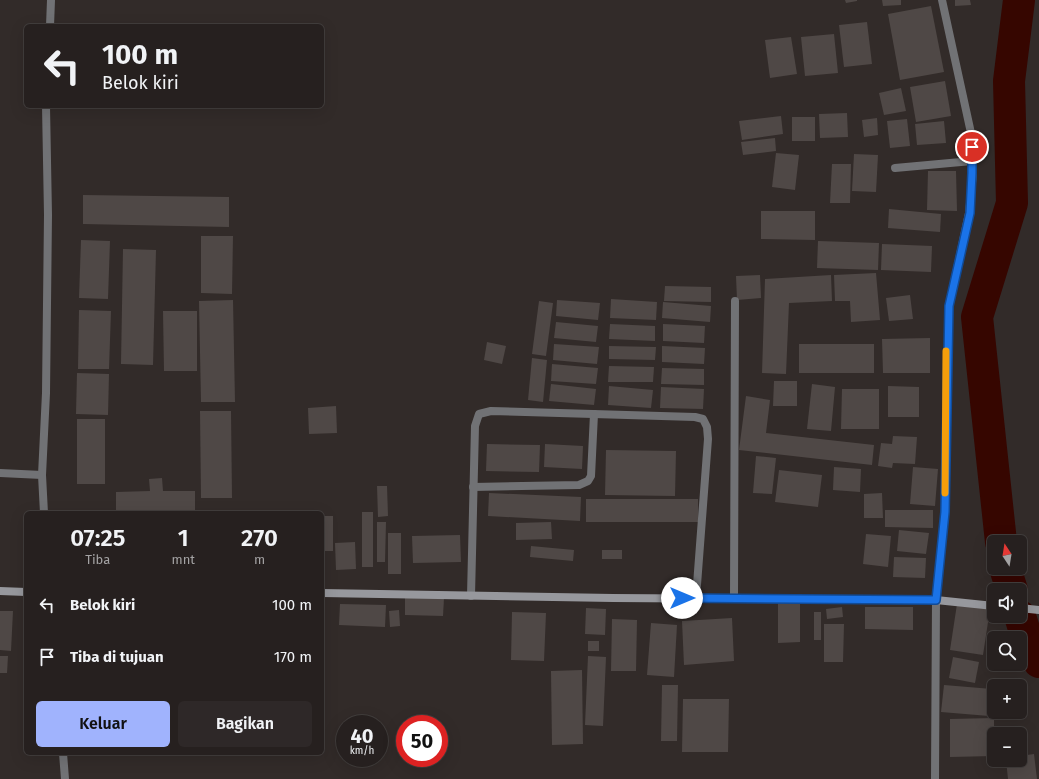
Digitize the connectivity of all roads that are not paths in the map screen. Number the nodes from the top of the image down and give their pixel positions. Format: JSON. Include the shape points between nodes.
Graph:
{"nodes":[{"id":1,"x":51,"y":0,"type":"edge"},
{"id":2,"x":942,"y":0,"type":"edge"},
{"id":3,"x":50,"y":24,"type":"edge"},
{"id":4,"x":46,"y":108,"type":"edge"},
{"id":5,"x":972,"y":161,"type":"junction"},
{"id":6,"x":895,"y":168,"type":"dead end"},
{"id":7,"x":735,"y":301,"type":"dead end"},
{"id":8,"x":594,"y":414,"type":"junction"},
{"id":9,"x":0,"y":473,"type":"edge"},
{"id":10,"x":42,"y":475,"type":"junction"},
{"id":11,"x":473,"y":487,"type":"junction"},
{"id":12,"x":44,"y":511,"type":"edge"},
{"id":13,"x":0,"y":591,"type":"edge"},
{"id":14,"x":24,"y":592,"type":"edge"},
{"id":15,"x":324,"y":593,"type":"edge"},
{"id":16,"x":471,"y":596,"type":"junction"},
{"id":17,"x":696,"y":598,"type":"junction"},
{"id":18,"x":734,"y":598,"type":"junction"},
{"id":19,"x":936,"y":600,"type":"junction"},
{"id":20,"x":987,"y":605,"type":"edge"},
{"id":21,"x":1027,"y":609,"type":"edge"},
{"id":22,"x":1039,"y":610,"type":"edge"},
{"id":23,"x":63,"y":755,"type":"edge"},
{"id":24,"x":65,"y":779,"type":"edge"},
{"id":25,"x":935,"y":779,"type":"edge"}],
"edges":[{"from":1,"to":3,"type":"street"},
{"from":2,"to":5,"type":"street","via":[[971,133]]},
{"from":4,"to":10,"type":"street","via":[[48,215]]},
{"from":5,"to":6,"type":"street"},
{"from":5,"to":19,"type":"street","via":[[970,213],[949,306],[945,512]]},
{"from":7,"to":18,"type":"street"},
{"from":8,"to":11,"type":"street","via":[[591,476],[588,481],[579,485]]},
{"from":8,"to":11,"type":"street","via":[[480,414],[475,426]]},
{"from":8,"to":17,"type":"street","via":[[695,417],[702,419],[707,427]]},
{"from":9,"to":10,"type":"street"},
{"from":10,"to":12,"type":"street"},
{"from":11,"to":16,"type":"street"},
{"from":13,"to":14,"type":"main road"},
{"from":15,"to":16,"type":"main road"},
{"from":16,"to":17,"type":"main road"},
{"from":17,"to":18,"type":"main road"},
{"from":18,"to":19,"type":"main road"},
{"from":19,"to":20,"type":"main road"},
{"from":19,"to":25,"type":"street"},
{"from":21,"to":22,"type":"main road"},
{"from":23,"to":24,"type":"street"}]}
